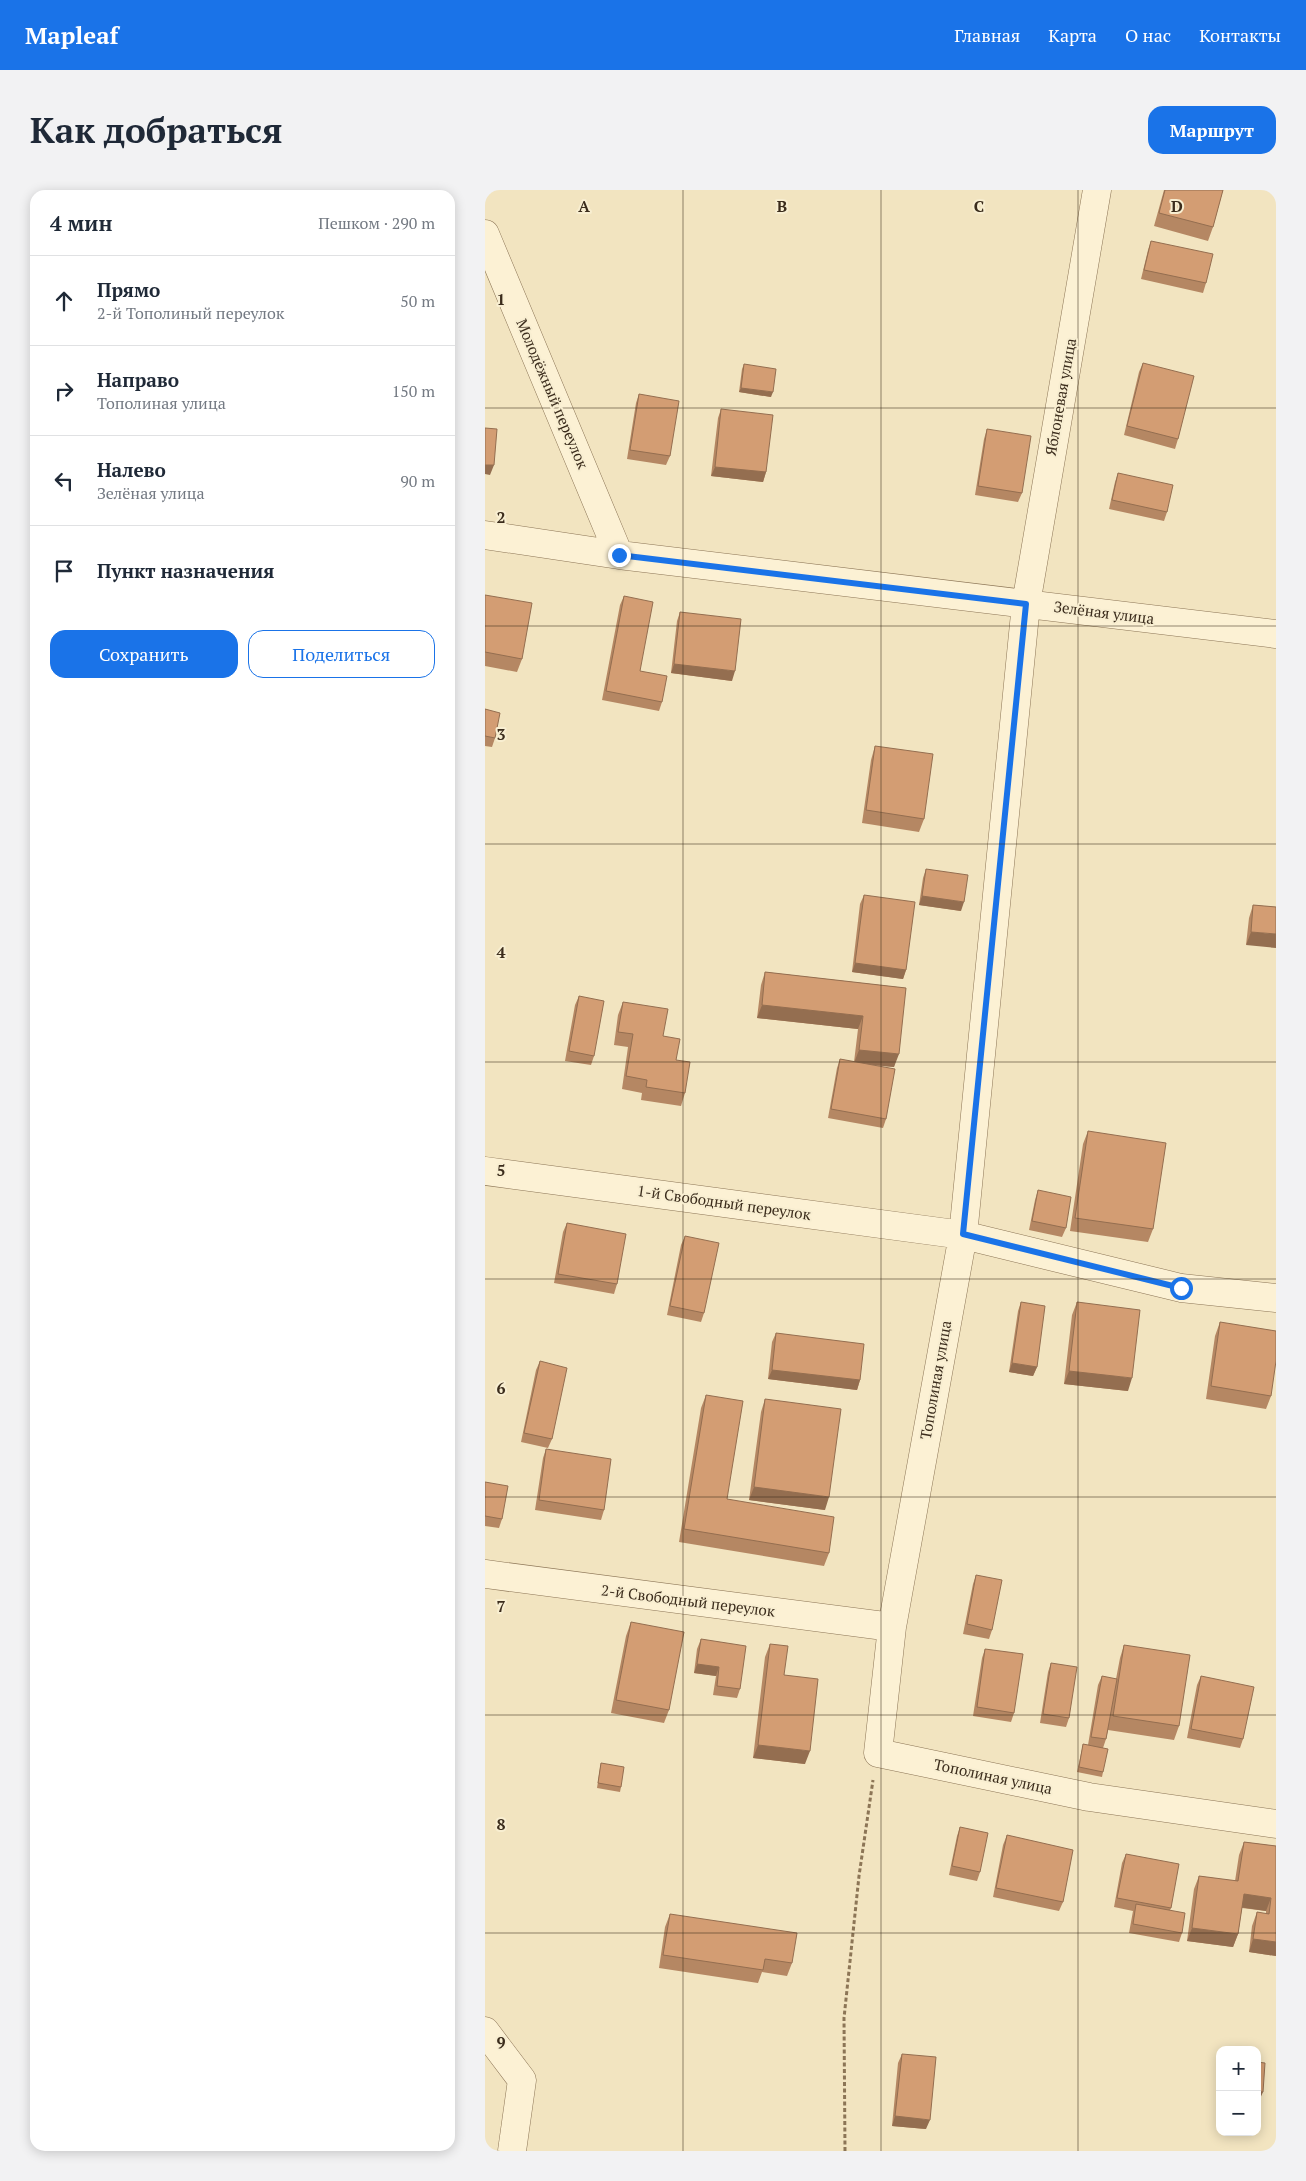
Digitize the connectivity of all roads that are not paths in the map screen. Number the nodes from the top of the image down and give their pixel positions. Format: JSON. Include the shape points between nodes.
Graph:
{"nodes":[{"id":1,"x":1097,"y":190,"type":"edge"},
{"id":2,"x":485,"y":234,"type":"edge"},
{"id":3,"x":485,"y":535,"type":"edge"},
{"id":4,"x":619,"y":555,"type":"junction"},
{"id":5,"x":1026,"y":604,"type":"junction"},
{"id":6,"x":1276,"y":634,"type":"edge"},
{"id":7,"x":485,"y":1171,"type":"edge"},
{"id":8,"x":963,"y":1234,"type":"junction"},
{"id":9,"x":1276,"y":1298,"type":"edge"},
{"id":10,"x":485,"y":1574,"type":"edge"},
{"id":11,"x":892,"y":1627,"type":"junction"},
{"id":12,"x":1276,"y":1824,"type":"edge"},
{"id":13,"x":485,"y":2031,"type":"edge"},
{"id":14,"x":512,"y":2151,"type":"edge"}],
"edges":[{"from":1,"to":5,"type":"street","name":"Яблоневая улица"},
{"from":2,"to":4,"type":"street","name":"Молодёжный переулок"},
{"from":3,"to":4,"type":"street","name":"Зелёная улица"},
{"from":4,"to":5,"type":"street","name":"Зелёная улица"},
{"from":5,"to":6,"type":"street","name":"Зелёная улица"},
{"from":5,"to":8,"type":"street","name":"Тополиная улица"},
{"from":7,"to":8,"type":"street","name":"1-й Свободный переулок"},
{"from":8,"to":9,"type":"street","name":"1-й Свободный переулок","via":[[1181,1288]]},
{"from":8,"to":11,"type":"street","name":"Тополиная улица"},
{"from":10,"to":11,"type":"street","name":"2-й Свободный переулок"},
{"from":11,"to":12,"type":"street","name":"Тополиная улица","via":[[878,1753],[1089,1797]]},
{"from":13,"to":14,"type":"street","via":[[522,2080]]}]}
